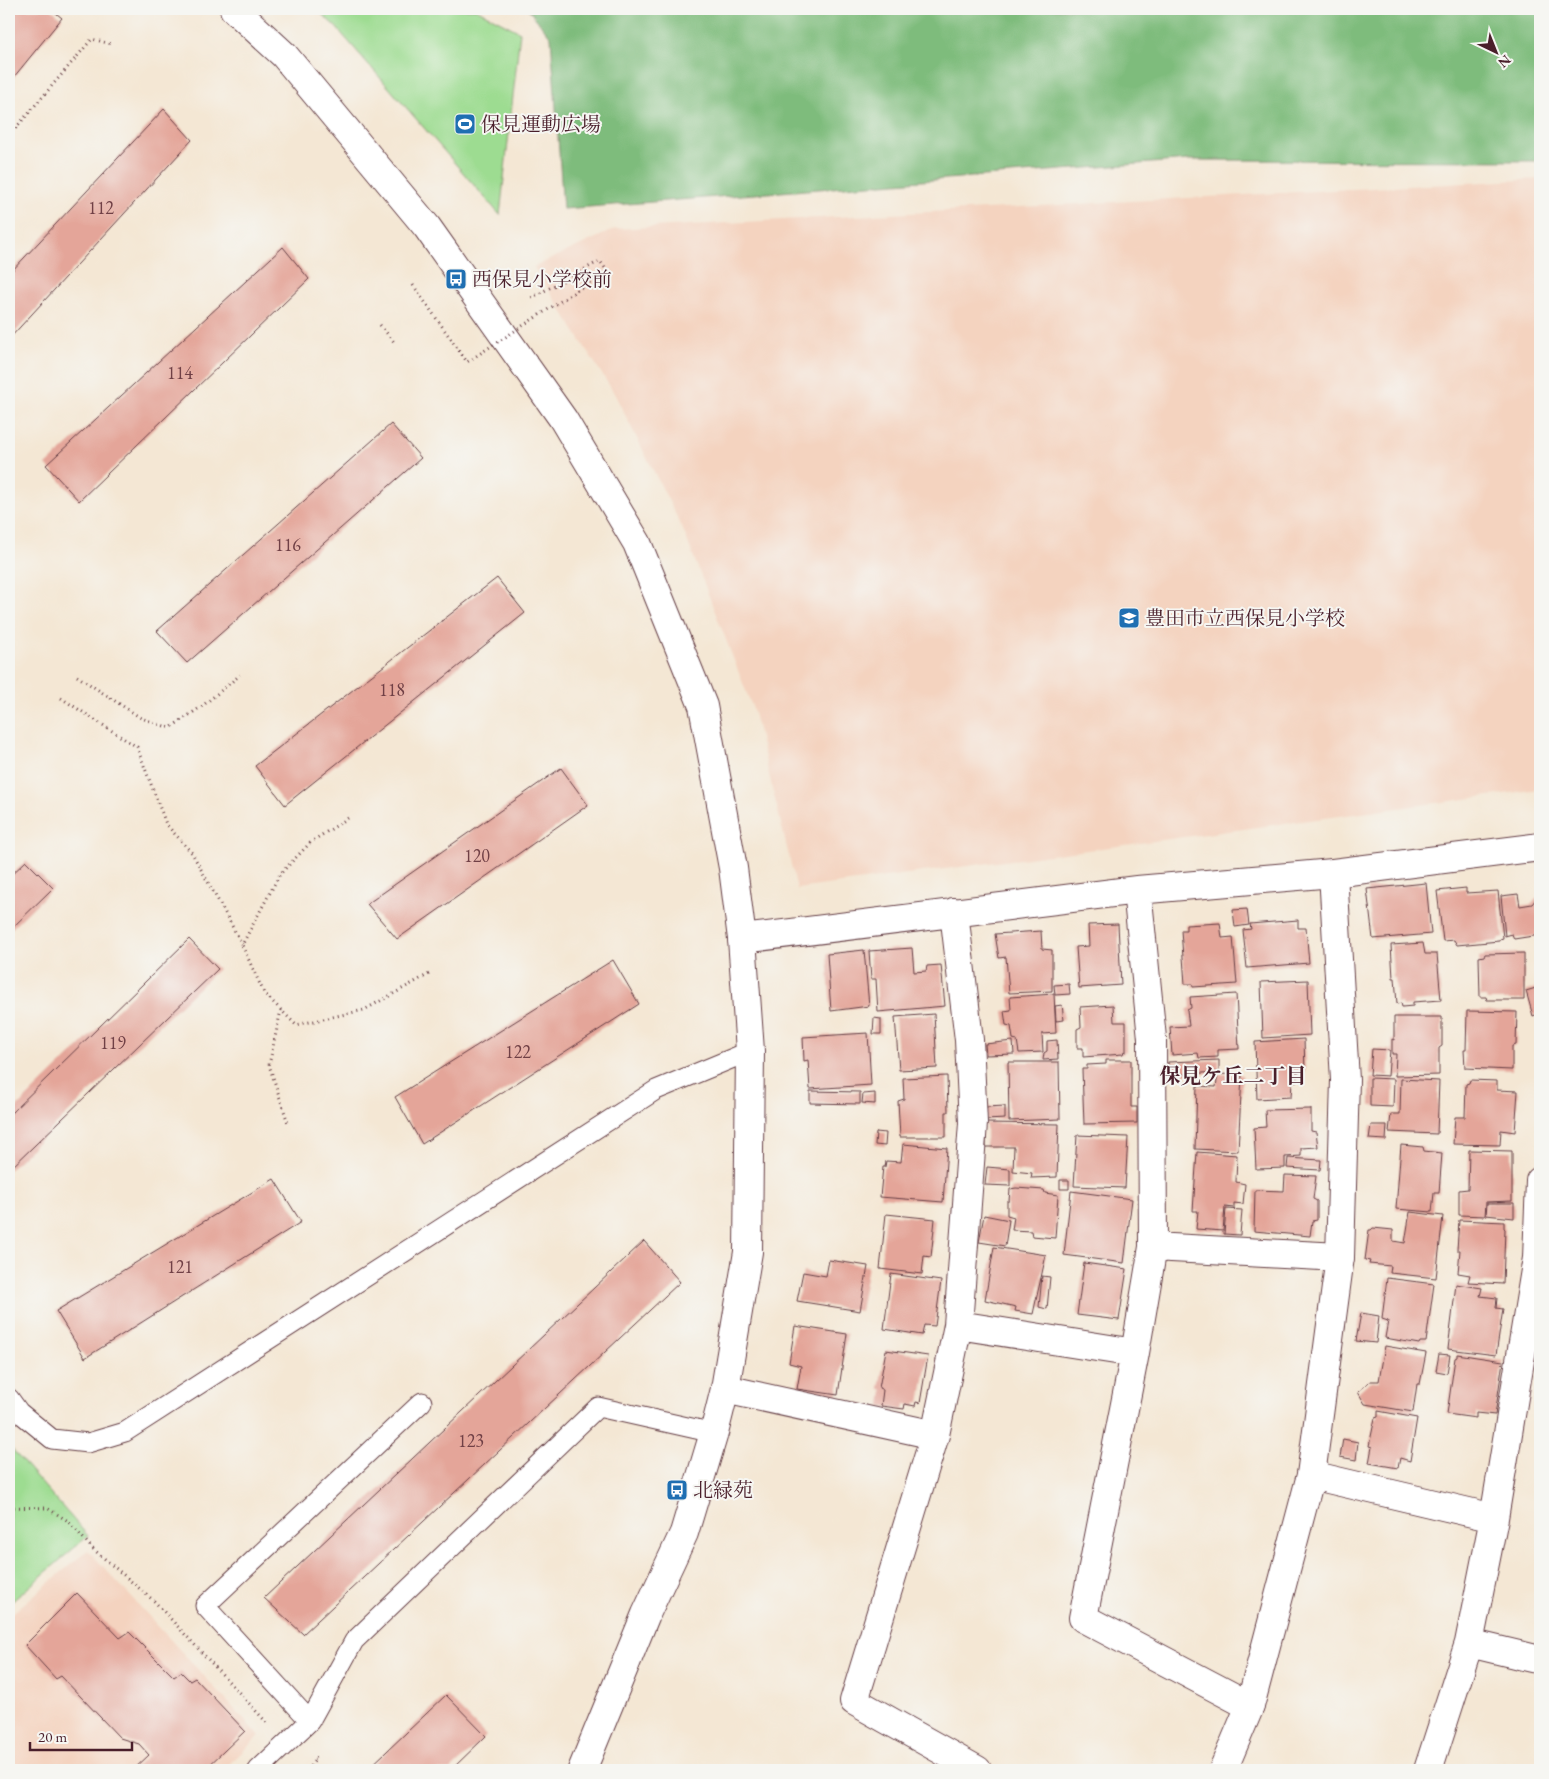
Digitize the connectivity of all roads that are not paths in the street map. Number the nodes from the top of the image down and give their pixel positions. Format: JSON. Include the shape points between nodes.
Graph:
{"nodes":[{"id":1,"x":234,"y":9,"type":"edge"},
{"id":2,"x":1540,"y":847,"type":"edge"},
{"id":3,"x":1333,"y":873,"type":"junction"},
{"id":4,"x":1137,"y":890,"type":"junction"},
{"id":5,"x":954,"y":912,"type":"junction"},
{"id":6,"x":742,"y":939,"type":"junction"},
{"id":7,"x":750,"y":1051,"type":"junction"},
{"id":8,"x":1540,"y":1181,"type":"edge"},
{"id":9,"x":1153,"y":1247,"type":"junction"},
{"id":10,"x":1340,"y":1257,"type":"junction"},
{"id":11,"x":958,"y":1325,"type":"junction"},
{"id":12,"x":1135,"y":1353,"type":"junction"},
{"id":13,"x":725,"y":1389,"type":"junction"},
{"id":14,"x":9,"y":1398,"type":"edge"},
{"id":15,"x":422,"y":1402,"type":"dead end"},
{"id":16,"x":714,"y":1433,"type":"junction"},
{"id":17,"x":935,"y":1435,"type":"junction"},
{"id":18,"x":1311,"y":1475,"type":"junction"},
{"id":19,"x":1494,"y":1518,"type":"junction"},
{"id":20,"x":1469,"y":1643,"type":"junction"},
{"id":21,"x":1540,"y":1660,"type":"edge"},
{"id":22,"x":1250,"y":1706,"type":"junction"},
{"id":23,"x":310,"y":1721,"type":"junction"},
{"id":24,"x":587,"y":1768,"type":"edge"},
{"id":25,"x":258,"y":1770,"type":"edge"},
{"id":26,"x":977,"y":1770,"type":"edge"},
{"id":27,"x":1223,"y":1770,"type":"edge"},
{"id":28,"x":1428,"y":1770,"type":"edge"}],
"edges":[{"from":1,"to":6,"type":"street","via":[[284,55],[427,228],[563,418],[637,543],[703,706],[733,868]]},
{"from":2,"to":3,"type":"street"},
{"from":3,"to":4,"type":"street"},
{"from":3,"to":10,"type":"street","via":[[1345,1080]]},
{"from":4,"to":5,"type":"street"},
{"from":4,"to":9,"type":"street","via":[[1152,1038]]},
{"from":5,"to":6,"type":"street"},
{"from":5,"to":11,"type":"street","via":[[969,1040],[973,1123]]},
{"from":6,"to":7,"type":"street"},
{"from":7,"to":13,"type":"street","via":[[748,1252]]},
{"from":7,"to":14,"type":"lane","via":[[656,1090],[125,1432],[88,1443],[52,1439],[19,1412]]},
{"from":8,"to":19,"type":"street","via":[[1537,1258]]},
{"from":9,"to":10,"type":"street"},
{"from":9,"to":12,"type":"street"},
{"from":10,"to":18,"type":"street"},
{"from":11,"to":12,"type":"street"},
{"from":11,"to":17,"type":"street"},
{"from":12,"to":22,"type":"street","via":[[1083,1618]]},
{"from":13,"to":16,"type":"street"},
{"from":13,"to":17,"type":"street"},
{"from":15,"to":23,"type":"lane","via":[[205,1606]]},
{"from":16,"to":23,"type":"lane","via":[[598,1407],[354,1641]]},
{"from":16,"to":24,"type":"street","via":[[684,1533],[646,1614]]},
{"from":17,"to":26,"type":"street","via":[[854,1701]]},
{"from":18,"to":19,"type":"street"},
{"from":18,"to":22,"type":"street"},
{"from":19,"to":20,"type":"street"},
{"from":20,"to":21,"type":"street"},
{"from":20,"to":28,"type":"street"},
{"from":22,"to":27,"type":"street"},
{"from":23,"to":25,"type":"lane"}]}
